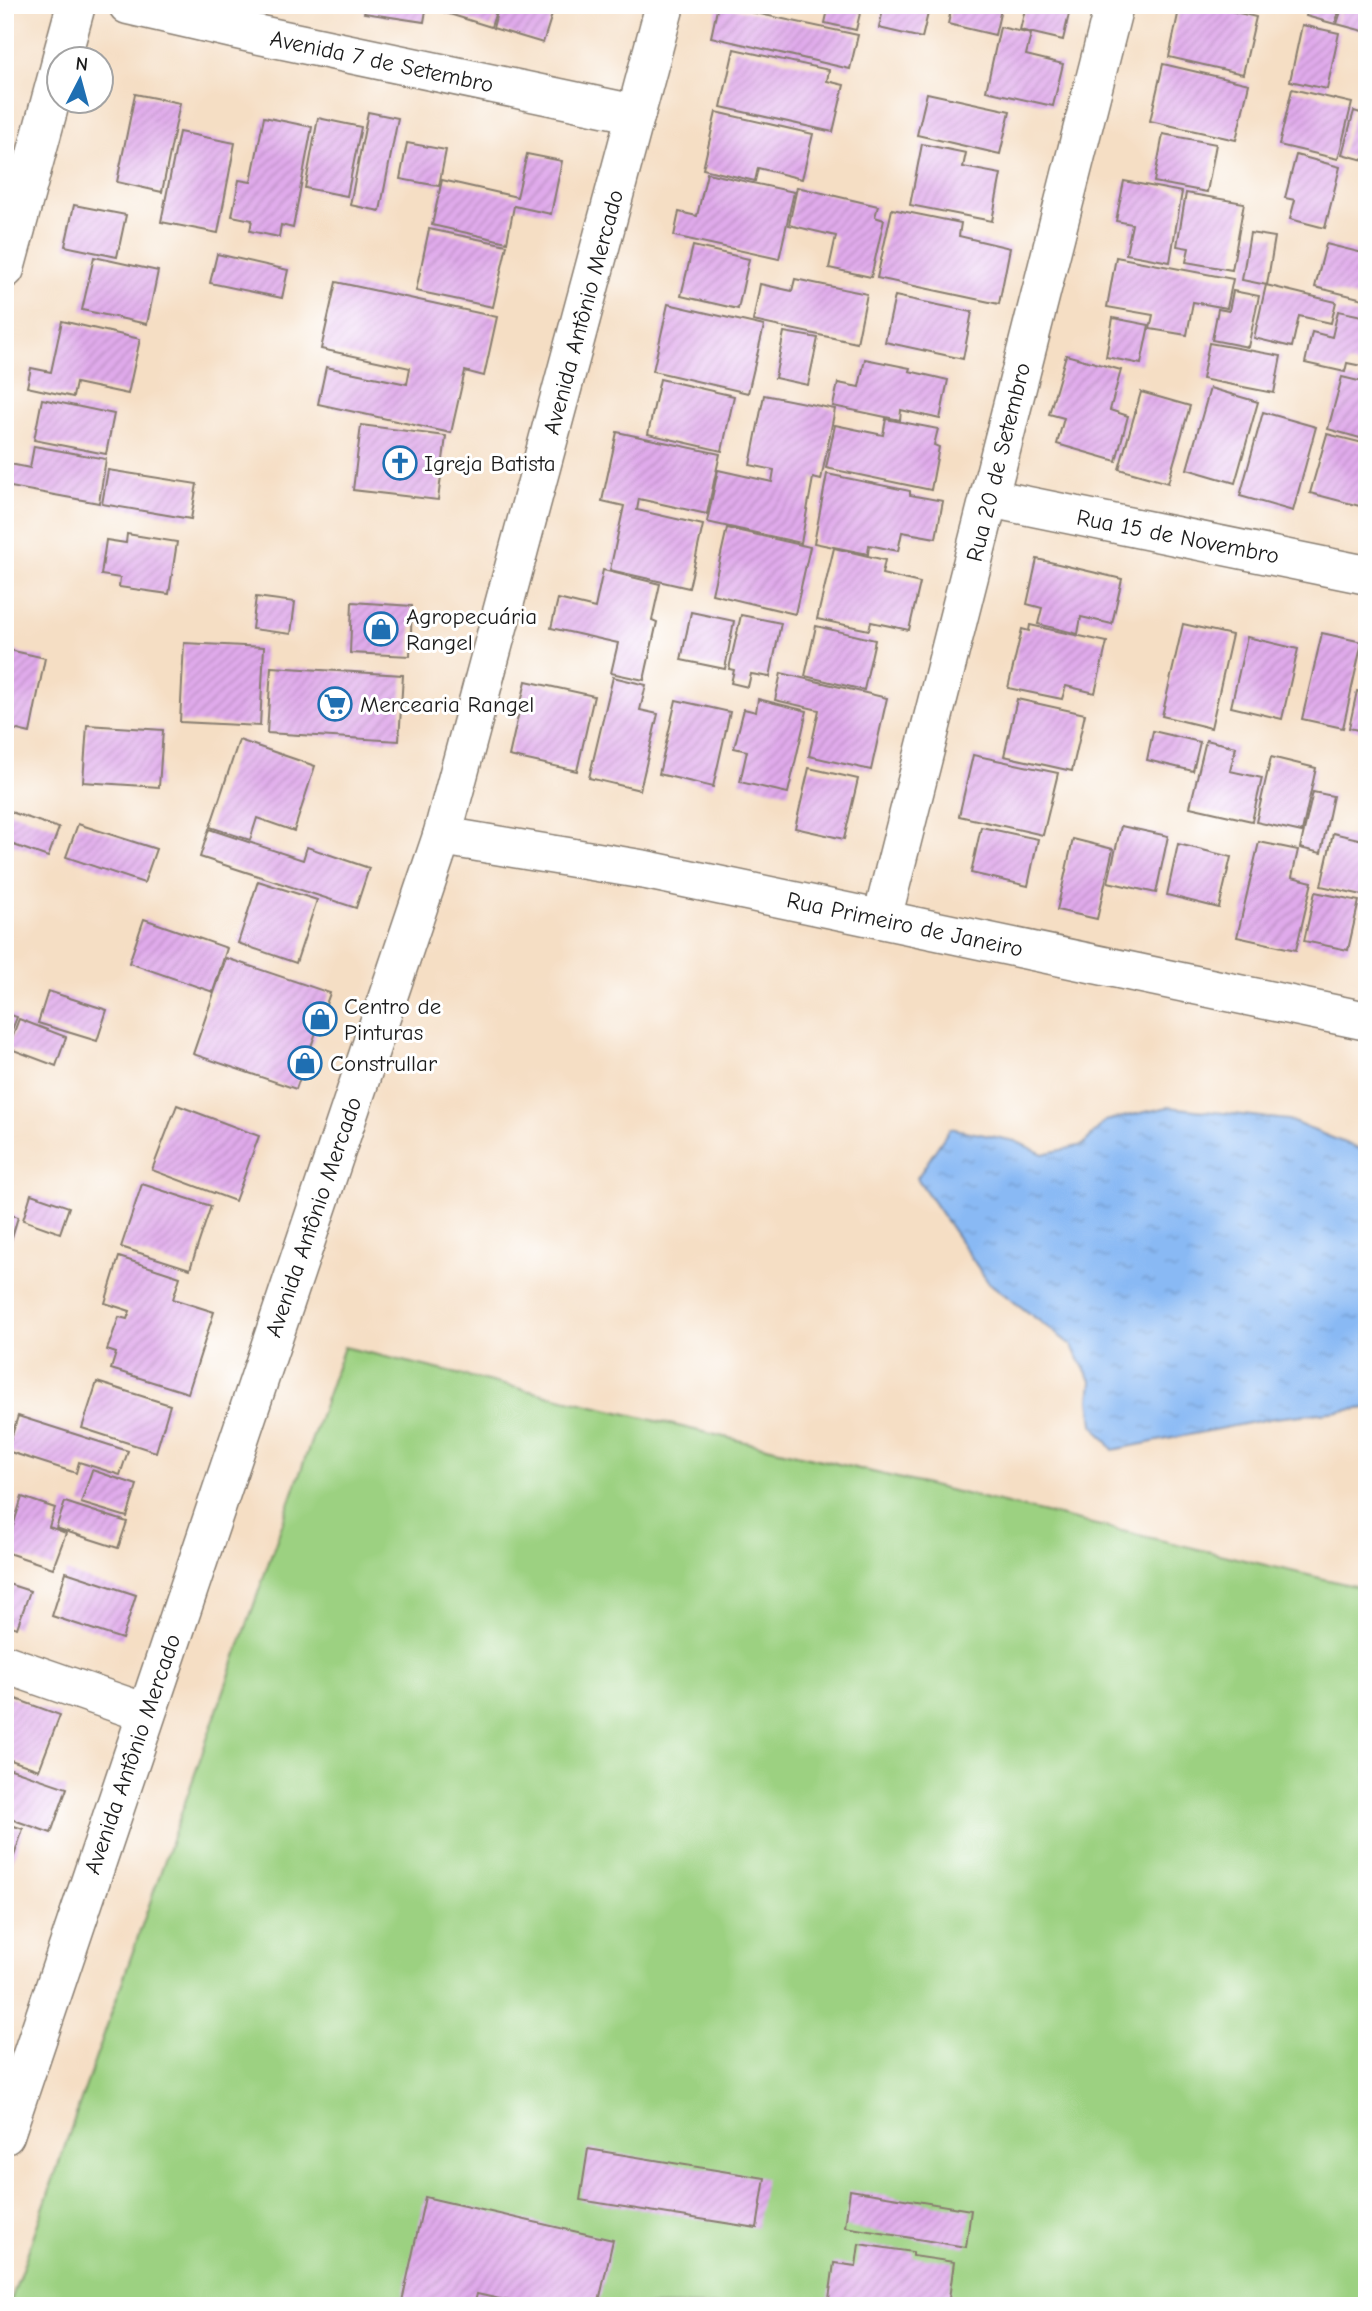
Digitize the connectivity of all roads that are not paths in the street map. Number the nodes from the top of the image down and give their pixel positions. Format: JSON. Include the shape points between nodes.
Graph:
{"nodes":[{"id":1,"x":76,"y":5,"type":"edge"},
{"id":2,"x":128,"y":5,"type":"edge"},
{"id":3,"x":665,"y":5,"type":"edge"},
{"id":4,"x":1114,"y":5,"type":"edge"},
{"id":5,"x":65,"y":46,"type":"edge"},
{"id":6,"x":636,"y":114,"type":"junction"},
{"id":7,"x":46,"y":116,"type":"edge"},
{"id":8,"x":5,"y":269,"type":"edge"},
{"id":9,"x":989,"y":498,"type":"junction"},
{"id":10,"x":1367,"y":575,"type":"edge"},
{"id":11,"x":442,"y":836,"type":"junction"},
{"id":12,"x":882,"y":919,"type":"junction"},
{"id":13,"x":1367,"y":1021,"type":"edge"},
{"id":14,"x":5,"y":1664,"type":"edge"},
{"id":15,"x":146,"y":1713,"type":"junction"},
{"id":16,"x":5,"y":2135,"type":"edge"}],
"edges":[{"from":1,"to":5,"type":"street"},
{"from":2,"to":6,"type":"street","name":"Avenida 7 de Setembro"},
{"from":3,"to":6,"type":"street","name":"Avenida Antônio Mercado"},
{"from":4,"to":9,"type":"street","name":"Rua 20 de Setembro"},
{"from":6,"to":11,"type":"street","name":"Avenida Antônio Mercado"},
{"from":7,"to":8,"type":"street"},
{"from":9,"to":10,"type":"street","name":"Rua 15 de Novembro"},
{"from":9,"to":12,"type":"street","name":"Rua 20 de Setembro"},
{"from":11,"to":12,"type":"street","name":"Rua Primeiro de Janeiro","via":[[646,870]]},
{"from":11,"to":15,"type":"street","name":"Avenida Antônio Mercado"},
{"from":12,"to":13,"type":"street","name":"Rua Primeiro de Janeiro"},
{"from":14,"to":15,"type":"street"},
{"from":15,"to":16,"type":"street","name":"Avenida Antônio Mercado"}]}
